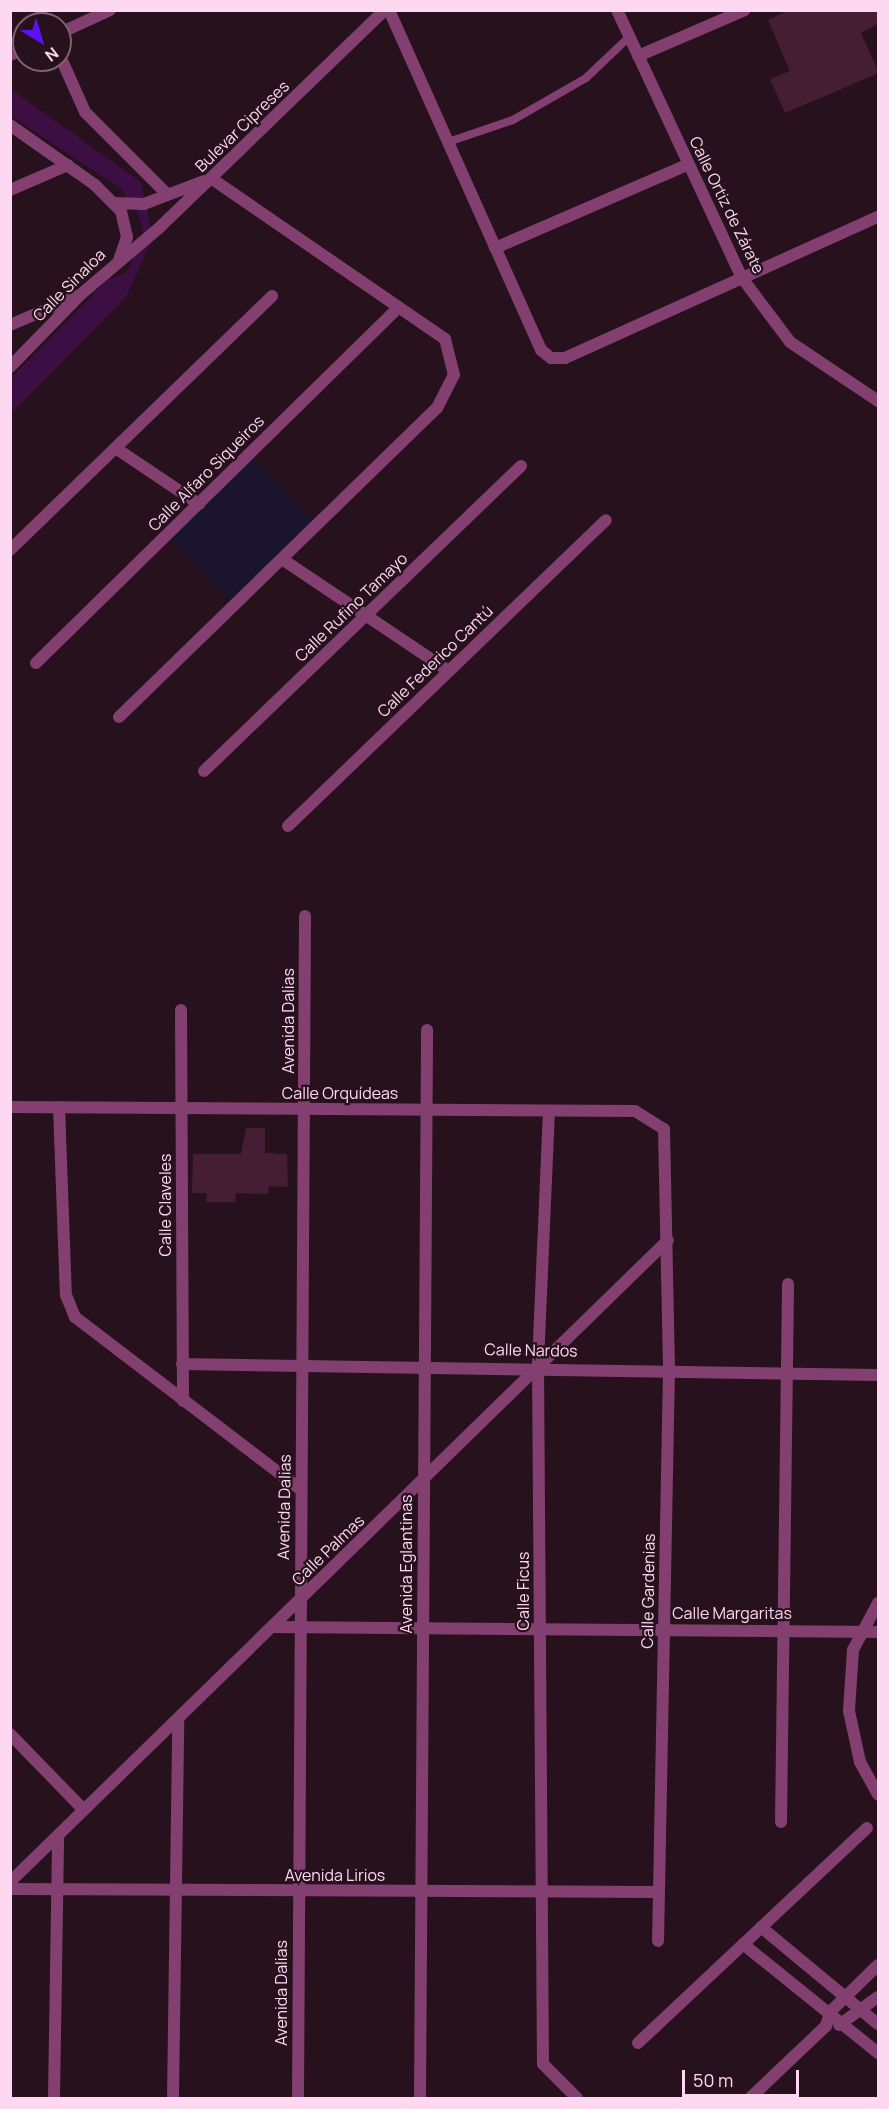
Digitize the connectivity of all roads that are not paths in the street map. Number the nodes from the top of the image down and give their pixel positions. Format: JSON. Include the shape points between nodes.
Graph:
{"nodes":[{"id":1,"x":110,"y":10,"type":"edge"},
{"id":2,"x":387,"y":10,"type":"edge"},
{"id":3,"x":616,"y":10,"type":"edge"},
{"id":4,"x":745,"y":10,"type":"edge"},
{"id":5,"x":72,"y":27,"type":"edge"},
{"id":6,"x":629,"y":37,"type":"junction"},
{"id":7,"x":638,"y":56,"type":"junction"},
{"id":8,"x":67,"y":72,"type":"edge"},
{"id":9,"x":10,"y":125,"type":"edge"},
{"id":10,"x":448,"y":142,"type":"junction"},
{"id":11,"x":688,"y":164,"type":"junction"},
{"id":12,"x":68,"y":165,"type":"junction"},
{"id":13,"x":211,"y":178,"type":"junction"},
{"id":14,"x":10,"y":190,"type":"edge"},
{"id":15,"x":168,"y":195,"type":"junction"},
{"id":16,"x":114,"y":203,"type":"junction"},
{"id":17,"x":879,"y":217,"type":"edge"},
{"id":18,"x":495,"y":248,"type":"junction"},
{"id":19,"x":119,"y":261,"type":"junction"},
{"id":20,"x":742,"y":278,"type":"junction"},
{"id":21,"x":80,"y":295,"type":"junction"},
{"id":22,"x":272,"y":296,"type":"dead end"},
{"id":23,"x":399,"y":307,"type":"junction"},
{"id":24,"x":10,"y":326,"type":"edge"},
{"id":25,"x":10,"y":367,"type":"edge"},
{"id":26,"x":879,"y":401,"type":"edge"},
{"id":27,"x":117,"y":449,"type":"junction"},
{"id":28,"x":520,"y":466,"type":"dead end"},
{"id":29,"x":199,"y":504,"type":"junction"},
{"id":30,"x":606,"y":520,"type":"dead end"},
{"id":31,"x":10,"y":550,"type":"edge"},
{"id":32,"x":282,"y":559,"type":"junction"},
{"id":33,"x":367,"y":616,"type":"junction"},
{"id":34,"x":36,"y":663,"type":"dead end"},
{"id":35,"x":447,"y":670,"type":"junction"},
{"id":36,"x":119,"y":717,"type":"dead end"},
{"id":37,"x":204,"y":771,"type":"dead end"},
{"id":38,"x":288,"y":826,"type":"dead end"},
{"id":39,"x":305,"y":916,"type":"dead end"},
{"id":40,"x":181,"y":1010,"type":"dead end"},
{"id":41,"x":427,"y":1030,"type":"dead end"},
{"id":42,"x":10,"y":1107,"type":"edge"},
{"id":43,"x":59,"y":1107,"type":"junction"},
{"id":44,"x":181,"y":1108,"type":"junction"},
{"id":45,"x":304,"y":1109,"type":"junction"},
{"id":46,"x":426,"y":1110,"type":"junction"},
{"id":47,"x":549,"y":1111,"type":"junction"},
{"id":48,"x":664,"y":1129,"type":"joint"},
{"id":49,"x":668,"y":1240,"type":"junction"},
{"id":50,"x":789,"y":1284,"type":"dead end"},
{"id":51,"x":183,"y":1364,"type":"junction"},
{"id":52,"x":302,"y":1365,"type":"junction"},
{"id":53,"x":424,"y":1366,"type":"junction"},
{"id":54,"x":538,"y":1367,"type":"junction"},
{"id":55,"x":669,"y":1370,"type":"junction"},
{"id":56,"x":788,"y":1373,"type":"junction"},
{"id":57,"x":879,"y":1374,"type":"edge"},
{"id":58,"x":183,"y":1401,"type":"junction"},
{"id":59,"x":423,"y":1481,"type":"junction"},
{"id":60,"x":301,"y":1490,"type":"junction"},
{"id":61,"x":300,"y":1600,"type":"junction"},
{"id":62,"x":879,"y":1603,"type":"edge"},
{"id":63,"x":272,"y":1627,"type":"junction"},
{"id":64,"x":300,"y":1627,"type":"junction"},
{"id":65,"x":422,"y":1628,"type":"junction"},
{"id":66,"x":539,"y":1628,"type":"junction"},
{"id":67,"x":663,"y":1629,"type":"junction"},
{"id":68,"x":786,"y":1629,"type":"junction"},
{"id":69,"x":873,"y":1632,"type":"edge"},
{"id":70,"x":178,"y":1719,"type":"junction"},
{"id":71,"x":11,"y":1737,"type":"edge"},
{"id":72,"x":879,"y":1794,"type":"edge"},
{"id":73,"x":84,"y":1810,"type":"junction"},
{"id":74,"x":781,"y":1822,"type":"dead end"},
{"id":75,"x":867,"y":1828,"type":"dead end"},
{"id":76,"x":57,"y":1836,"type":"junction"},
{"id":77,"x":10,"y":1882,"type":"edge"},
{"id":78,"x":10,"y":1889,"type":"edge"},
{"id":79,"x":56,"y":1890,"type":"junction"},
{"id":80,"x":176,"y":1890,"type":"junction"},
{"id":81,"x":298,"y":1891,"type":"junction"},
{"id":82,"x":420,"y":1892,"type":"junction"},
{"id":83,"x":540,"y":1892,"type":"junction"},
{"id":84,"x":659,"y":1892,"type":"junction"},
{"id":85,"x":761,"y":1927,"type":"junction"},
{"id":86,"x":658,"y":1941,"type":"dead end"},
{"id":87,"x":743,"y":1944,"type":"junction"},
{"id":88,"x":879,"y":1965,"type":"edge"},
{"id":89,"x":845,"y":1996,"type":"junction"},
{"id":90,"x":879,"y":1997,"type":"edge"},
{"id":91,"x":863,"y":2011,"type":"junction"},
{"id":92,"x":830,"y":2012,"type":"junction"},
{"id":93,"x":879,"y":2024,"type":"edge"},
{"id":94,"x":845,"y":2025,"type":"junction"},
{"id":95,"x":826,"y":2026,"type":"junction"},
{"id":96,"x":638,"y":2043,"type":"dead end"},
{"id":97,"x":879,"y":2053,"type":"edge"},
{"id":98,"x":54,"y":2098,"type":"edge"},
{"id":99,"x":173,"y":2098,"type":"edge"},
{"id":100,"x":298,"y":2098,"type":"edge"},
{"id":101,"x":420,"y":2098,"type":"edge"},
{"id":102,"x":577,"y":2098,"type":"edge"},
{"id":103,"x":750,"y":2098,"type":"edge"}],
"edges":[{"from":1,"to":5,"type":"street"},
{"from":2,"to":10,"type":"street"},
{"from":2,"to":13,"type":"street","name":"Bulevar Cipreses"},
{"from":3,"to":6,"type":"street","name":"Calle Ortiz de Zárate"},
{"from":4,"to":7,"type":"street"},
{"from":6,"to":7,"type":"street","name":"Calle Ortiz de Zárate"},
{"from":6,"to":10,"type":"lane","via":[[586,78],[513,120]]},
{"from":7,"to":11,"type":"street","name":"Calle Ortiz de Zárate"},
{"from":8,"to":15,"type":"street","via":[[85,112]]},
{"from":9,"to":12,"type":"street","name":"Calle Sinaloa"},
{"from":10,"to":18,"type":"street"},
{"from":11,"to":18,"type":"street"},
{"from":11,"to":20,"type":"street","name":"Calle Ortiz de Zárate"},
{"from":12,"to":14,"type":"street"},
{"from":12,"to":16,"type":"street","name":"Calle Sinaloa"},
{"from":13,"to":15,"type":"street"},
{"from":13,"to":19,"type":"street","name":"Bulevar Cipreses"},
{"from":13,"to":23,"type":"street"},
{"from":15,"to":16,"type":"street","via":[[155,201]]},
{"from":16,"to":19,"type":"street","name":"Calle Sinaloa","via":[[127,237]]},
{"from":17,"to":20,"type":"street"},
{"from":18,"to":20,"type":"street","via":[[541,350],[551,358],[566,357]]},
{"from":19,"to":21,"type":"street","name":"Calle Sinaloa"},
{"from":20,"to":26,"type":"street","name":"Calle Ortiz de Zárate","via":[[790,342]]},
{"from":21,"to":24,"type":"street"},
{"from":21,"to":25,"type":"street","name":"Calle Sinaloa"},
{"from":22,"to":27,"type":"street"},
{"from":23,"to":29,"type":"street","name":"Calle Alfaro Siqueiros"},
{"from":23,"to":32,"type":"street","via":[[445,339],[454,375],[437,408]]},
{"from":27,"to":29,"type":"street"},
{"from":27,"to":31,"type":"street"},
{"from":28,"to":33,"type":"street","name":"Calle Rufino Tamayo"},
{"from":29,"to":34,"type":"street","name":"Calle Alfaro Siqueiros"},
{"from":30,"to":35,"type":"street","name":"Calle Federico Cantú"},
{"from":32,"to":33,"type":"street"},
{"from":32,"to":36,"type":"street"},
{"from":33,"to":35,"type":"street"},
{"from":33,"to":37,"type":"street","name":"Calle Rufino Tamayo"},
{"from":35,"to":38,"type":"street","name":"Calle Federico Cantú"},
{"from":39,"to":45,"type":"street","name":"Avenida Dalias"},
{"from":40,"to":44,"type":"street","name":"Calle Claveles"},
{"from":41,"to":46,"type":"street","name":"Avenida Eglantinas"},
{"from":42,"to":43,"type":"street","name":"Calle Orquídeas"},
{"from":43,"to":44,"type":"street","name":"Calle Orquídeas"},
{"from":43,"to":58,"type":"street","via":[[66,1295],[75,1317]]},
{"from":44,"to":45,"type":"street","name":"Calle Orquídeas"},
{"from":44,"to":51,"type":"street","name":"Calle Claveles"},
{"from":45,"to":46,"type":"street","name":"Calle Orquídeas"},
{"from":45,"to":52,"type":"street","name":"Avenida Dalias"},
{"from":46,"to":47,"type":"street","name":"Calle Orquídeas"},
{"from":46,"to":53,"type":"street","name":"Avenida Eglantinas"},
{"from":47,"to":48,"type":"street","name":"Calle Orquídeas","via":[[635,1111]]},
{"from":47,"to":54,"type":"street","name":"Calle Ficus"},
{"from":48,"to":49,"type":"street","name":"Calle Gardenias"},
{"from":49,"to":54,"type":"street","name":"Calle Palmas"},
{"from":49,"to":55,"type":"street","name":"Calle Gardenias"},
{"from":50,"to":56,"type":"street"},
{"from":51,"to":52,"type":"street","name":"Calle Nardos"},
{"from":51,"to":58,"type":"street","name":"Calle Claveles"},
{"from":52,"to":53,"type":"street","name":"Calle Nardos"},
{"from":52,"to":60,"type":"street","name":"Avenida Dalias"},
{"from":53,"to":54,"type":"street","name":"Calle Nardos"},
{"from":53,"to":59,"type":"street","name":"Avenida Eglantinas"},
{"from":54,"to":55,"type":"street","name":"Calle Nardos"},
{"from":54,"to":59,"type":"street","name":"Calle Palmas"},
{"from":54,"to":66,"type":"street","name":"Calle Ficus"},
{"from":55,"to":56,"type":"street","name":"Calle Nardos"},
{"from":55,"to":67,"type":"street","name":"Calle Gardenias"},
{"from":56,"to":57,"type":"street","name":"Calle Nardos"},
{"from":56,"to":68,"type":"street"},
{"from":58,"to":60,"type":"street"},
{"from":59,"to":61,"type":"street","name":"Calle Palmas"},
{"from":59,"to":65,"type":"street","name":"Avenida Eglantinas"},
{"from":60,"to":61,"type":"street","name":"Avenida Dalias"},
{"from":61,"to":63,"type":"street","name":"Calle Palmas"},
{"from":61,"to":64,"type":"street","name":"Avenida Dalias"},
{"from":62,"to":69,"type":"street"},
{"from":63,"to":64,"type":"street","name":"Calle Margaritas"},
{"from":63,"to":70,"type":"street","name":"Calle Palmas"},
{"from":64,"to":65,"type":"street","name":"Calle Margaritas"},
{"from":64,"to":81,"type":"street","name":"Avenida Dalias"},
{"from":65,"to":66,"type":"street","name":"Calle Margaritas"},
{"from":65,"to":82,"type":"street","name":"Avenida Eglantinas"},
{"from":66,"to":67,"type":"street","name":"Calle Margaritas"},
{"from":66,"to":83,"type":"street","name":"Calle Ficus"},
{"from":67,"to":68,"type":"street","name":"Calle Margaritas"},
{"from":67,"to":84,"type":"street","name":"Calle Gardenias"},
{"from":68,"to":69,"type":"street","name":"Calle Margaritas"},
{"from":68,"to":74,"type":"street"},
{"from":69,"to":72,"type":"street","via":[[853,1650],[849,1711],[860,1762]]},
{"from":70,"to":73,"type":"street","name":"Calle Palmas"},
{"from":70,"to":80,"type":"street"},
{"from":71,"to":73,"type":"street"},
{"from":73,"to":76,"type":"street","name":"Calle Palmas"},
{"from":75,"to":85,"type":"street"},
{"from":76,"to":77,"type":"street","name":"Calle Palmas"},
{"from":76,"to":79,"type":"street"},
{"from":78,"to":79,"type":"street","name":"Avenida Lirios"},
{"from":79,"to":80,"type":"street","name":"Avenida Lirios"},
{"from":79,"to":98,"type":"street"},
{"from":80,"to":81,"type":"street","name":"Avenida Lirios"},
{"from":80,"to":99,"type":"street"},
{"from":81,"to":82,"type":"street","name":"Avenida Lirios"},
{"from":81,"to":100,"type":"street","name":"Avenida Dalias"},
{"from":82,"to":83,"type":"street","name":"Avenida Lirios"},
{"from":82,"to":101,"type":"street","name":"Avenida Eglantinas"},
{"from":83,"to":84,"type":"street","name":"Avenida Lirios"},
{"from":83,"to":102,"type":"street","name":"Calle Ficus","via":[[545,2070]]},
{"from":84,"to":86,"type":"street","name":"Calle Gardenias"},
{"from":85,"to":87,"type":"street"},
{"from":85,"to":89,"type":"street"},
{"from":87,"to":92,"type":"street"},
{"from":87,"to":96,"type":"street"},
{"from":88,"to":89,"type":"street"},
{"from":89,"to":91,"type":"street"},
{"from":89,"to":92,"type":"street"},
{"from":90,"to":91,"type":"street"},
{"from":91,"to":93,"type":"street"},
{"from":91,"to":94,"type":"street"},
{"from":92,"to":94,"type":"street"},
{"from":92,"to":95,"type":"street"},
{"from":94,"to":95,"type":"street"},
{"from":94,"to":97,"type":"street"},
{"from":95,"to":103,"type":"street"}]}
